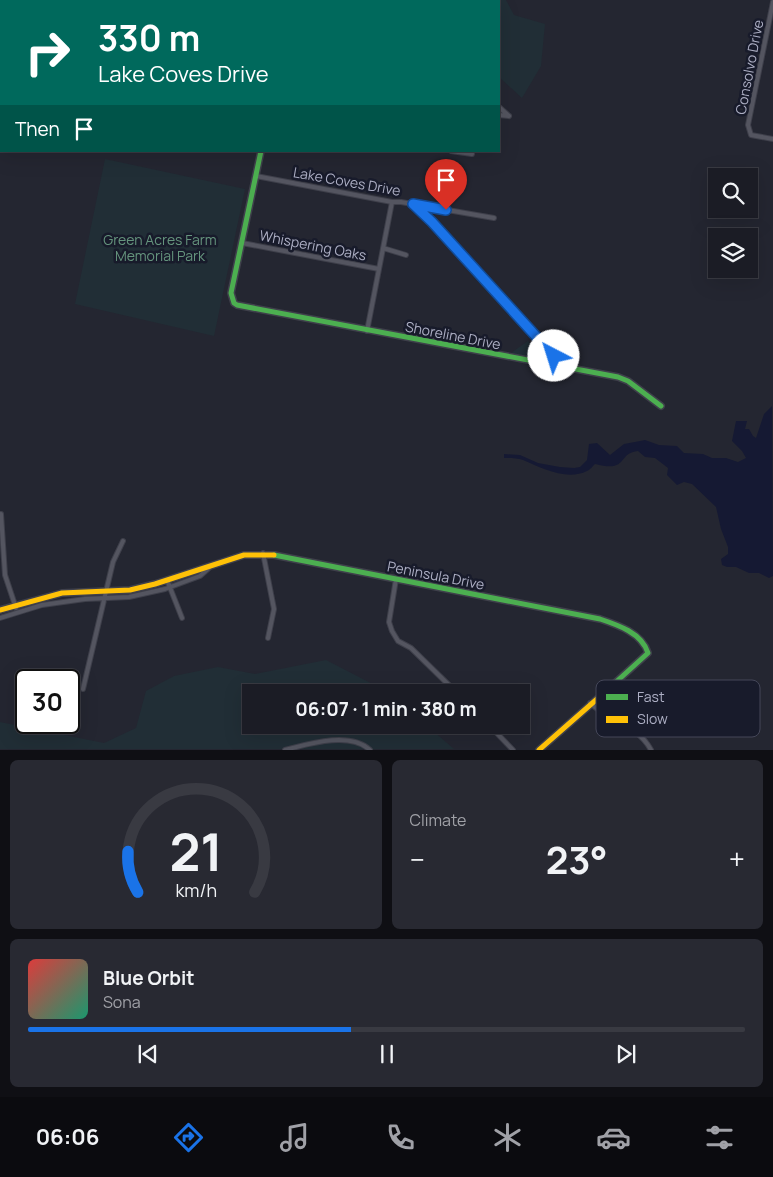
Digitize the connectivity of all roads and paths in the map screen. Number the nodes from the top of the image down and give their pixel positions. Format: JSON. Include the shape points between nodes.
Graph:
{"nodes":[{"id":1,"x":773,"y":2,"type":"edge"},
{"id":2,"x":500,"y":108,"type":"edge"},
{"id":3,"x":500,"y":115,"type":"edge"},
{"id":4,"x":773,"y":139,"type":"edge"},
{"id":5,"x":261,"y":152,"type":"edge"},
{"id":6,"x":459,"y":152,"type":"edge"},
{"id":7,"x":472,"y":154,"type":"dead end"},
{"id":8,"x":256,"y":176,"type":"junction"},
{"id":9,"x":392,"y":202,"type":"junction"},
{"id":10,"x":413,"y":204,"type":"junction"},
{"id":11,"x":494,"y":218,"type":"dead end"},
{"id":12,"x":242,"y":242,"type":"junction"},
{"id":13,"x":383,"y":248,"type":"junction"},
{"id":14,"x":406,"y":254,"type":"dead end"},
{"id":15,"x":379,"y":269,"type":"junction"},
{"id":16,"x":367,"y":330,"type":"junction"},
{"id":17,"x":564,"y":367,"type":"junction"},
{"id":18,"x":661,"y":406,"type":"dead end"},
{"id":19,"x":0,"y":514,"type":"edge"},
{"id":20,"x":123,"y":541,"type":"dead end"},
{"id":21,"x":263,"y":553,"type":"junction"},
{"id":22,"x":208,"y":568,"type":"junction"},
{"id":23,"x":396,"y":578,"type":"junction"},
{"id":24,"x":167,"y":580,"type":"junction"},
{"id":25,"x":171,"y":586,"type":"junction"},
{"id":26,"x":106,"y":592,"type":"junction"},
{"id":27,"x":105,"y":599,"type":"junction"},
{"id":28,"x":15,"y":605,"type":"junction"},
{"id":29,"x":0,"y":610,"type":"edge"},
{"id":30,"x":17,"y":612,"type":"junction"},
{"id":31,"x":0,"y":618,"type":"edge"},
{"id":32,"x":182,"y":618,"type":"dead end"},
{"id":33,"x":268,"y":638,"type":"dead end"},
{"id":34,"x":617,"y":680,"type":"edge"},
{"id":35,"x":448,"y":684,"type":"edge"},
{"id":36,"x":83,"y":689,"type":"dead end"},
{"id":37,"x":596,"y":698,"type":"edge"},
{"id":38,"x":590,"y":703,"type":"junction"},
{"id":39,"x":596,"y":708,"type":"edge"},
{"id":40,"x":498,"y":734,"type":"edge"},
{"id":41,"x":641,"y":737,"type":"edge"},
{"id":42,"x":285,"y":750,"type":"edge"},
{"id":43,"x":370,"y":750,"type":"edge"},
{"id":44,"x":513,"y":750,"type":"edge"},
{"id":45,"x":539,"y":750,"type":"edge"},
{"id":46,"x":651,"y":750,"type":"edge"}],
"edges":[{"from":1,"to":4,"type":"street","name":"Consolvo Drive","via":[[748,125],[751,135]]},
{"from":2,"to":3,"type":"street","via":[[509,116]]},
{"from":5,"to":8,"type":"street"},
{"from":6,"to":7,"type":"street"},
{"from":8,"to":9,"type":"street","name":"Lake Coves Drive"},
{"from":8,"to":12,"type":"street"},
{"from":9,"to":10,"type":"street","name":"Lake Coves Drive"},
{"from":9,"to":13,"type":"street"},
{"from":10,"to":11,"type":"street","name":"Lake Coves Drive"},
{"from":10,"to":17,"type":"street"},
{"from":12,"to":15,"type":"street","name":"Whispering Oaks"},
{"from":12,"to":16,"type":"street","name":"Shoreline Drive","via":[[231,293],[234,303]]},
{"from":13,"to":14,"type":"street"},
{"from":13,"to":15,"type":"street"},
{"from":15,"to":16,"type":"street"},
{"from":16,"to":17,"type":"street","name":"Shoreline Drive"},
{"from":17,"to":18,"type":"street","name":"Shoreline Drive","via":[[623,378]]},
{"from":19,"to":28,"type":"street","via":[[5,575]]},
{"from":20,"to":26,"type":"street","via":[[115,555]]},
{"from":21,"to":22,"type":"street","name":"Peninsula Drive","via":[[236,557]]},
{"from":21,"to":23,"type":"street","name":"Peninsula Drive"},
{"from":21,"to":33,"type":"street","via":[[274,609]]},
{"from":22,"to":24,"type":"street","name":"Peninsula Drive"},
{"from":22,"to":25,"type":"street","name":"Peninsula Drive","via":[[200,576]]},
{"from":23,"to":34,"type":"street","name":"Peninsula Drive","via":[[616,624],[645,645],[648,653]]},
{"from":23,"to":35,"type":"street","via":[[389,622],[392,631],[398,641],[411,648]]},
{"from":24,"to":25,"type":"street"},
{"from":24,"to":26,"type":"street","name":"Peninsula Drive","via":[[130,590]]},
{"from":25,"to":27,"type":"street","name":"Peninsula Drive","via":[[129,597]]},
{"from":25,"to":32,"type":"street"},
{"from":26,"to":27,"type":"street"},
{"from":26,"to":28,"type":"street","name":"Peninsula Drive","via":[[62,593]]},
{"from":27,"to":30,"type":"street","name":"Peninsula Drive","via":[[58,602]]},
{"from":27,"to":36,"type":"street"},
{"from":28,"to":29,"type":"street","name":"Peninsula Drive"},
{"from":28,"to":30,"type":"street"},
{"from":30,"to":31,"type":"street","name":"Peninsula Drive"},
{"from":37,"to":38,"type":"street","name":"Peninsula Drive"},
{"from":38,"to":39,"type":"street"},
{"from":38,"to":45,"type":"street"},
{"from":40,"to":44,"type":"street"},
{"from":41,"to":46,"type":"street"},
{"from":42,"to":43,"type":"street","via":[[322,741],[355,742]]}]}
